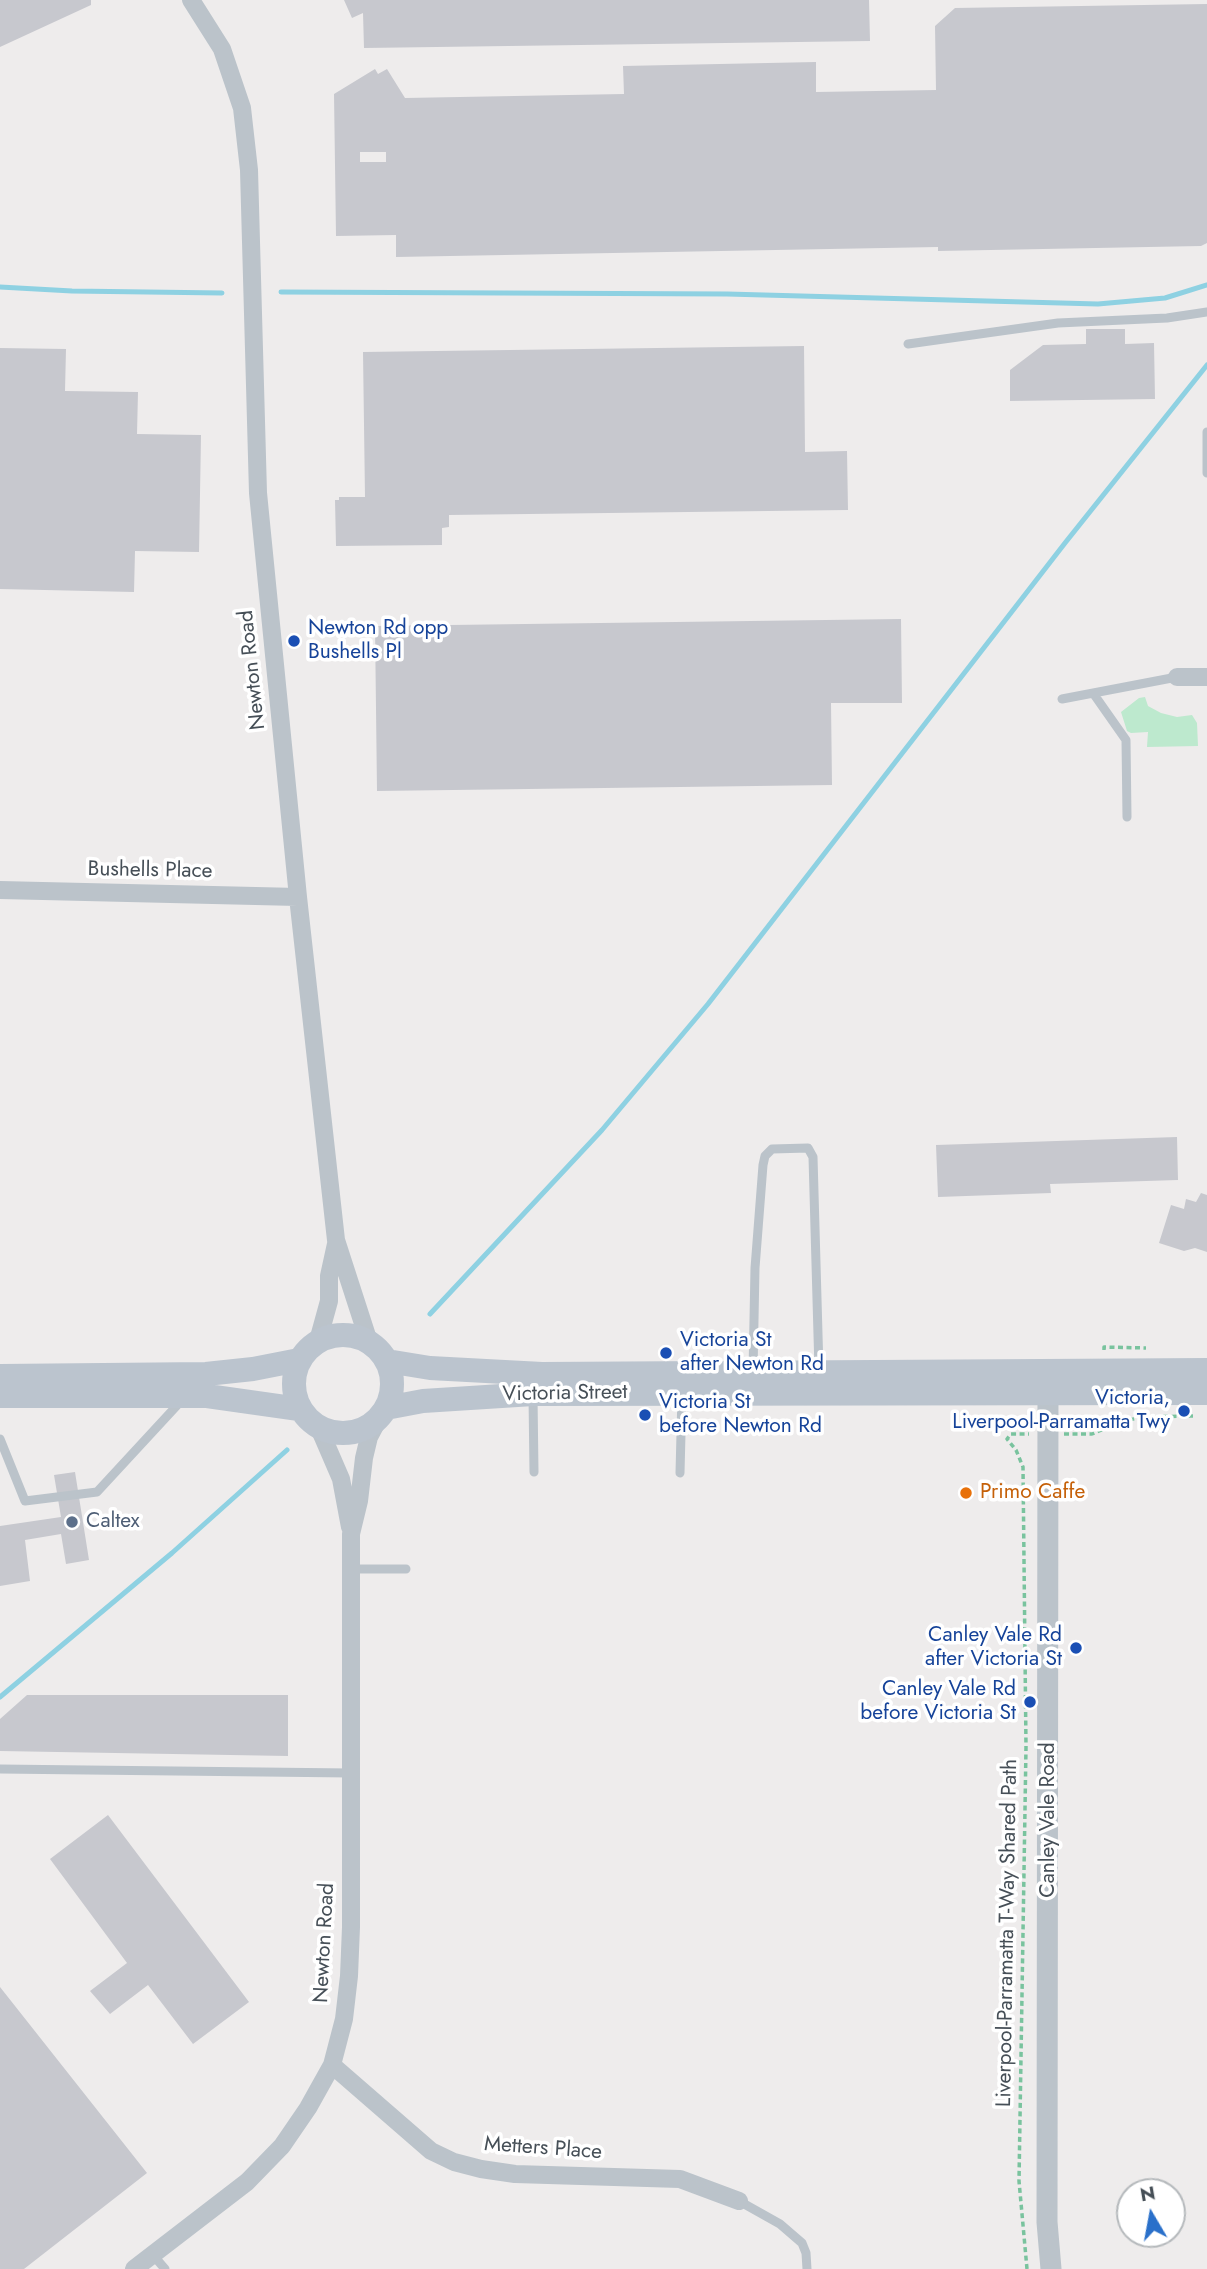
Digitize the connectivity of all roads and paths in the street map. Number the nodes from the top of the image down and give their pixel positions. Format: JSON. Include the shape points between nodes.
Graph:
{"nodes":[{"id":1,"x":196,"y":1,"type":"edge"},
{"id":2,"x":1207,"y":312,"type":"edge"},
{"id":3,"x":908,"y":344,"type":"dead end"},
{"id":4,"x":1207,"y":432,"type":"edge"},
{"id":5,"x":1207,"y":473,"type":"edge"},
{"id":6,"x":1177,"y":677,"type":"joint"},
{"id":7,"x":1207,"y":677,"type":"edge"},
{"id":8,"x":1093,"y":693,"type":"junction"},
{"id":9,"x":1062,"y":699,"type":"dead end"},
{"id":10,"x":1127,"y":817,"type":"dead end"},
{"id":11,"x":0,"y":890,"type":"edge"},
{"id":12,"x":298,"y":897,"type":"junction"},
{"id":13,"x":336,"y":1240,"type":"junction"},
{"id":14,"x":318,"y":1341,"type":"junction"},
{"id":15,"x":369,"y":1342,"type":"junction"},
{"id":16,"x":299,"y":1360,"type":"junction"},
{"id":17,"x":387,"y":1361,"type":"junction"},
{"id":18,"x":1207,"y":1370,"type":"edge"},
{"id":19,"x":753,"y":1372,"type":"junction"},
{"id":20,"x":819,"y":1372,"type":"junction"},
{"id":21,"x":0,"y":1376,"type":"edge"},
{"id":22,"x":1049,"y":1382,"type":"junction"},
{"id":23,"x":682,"y":1393,"type":"junction"},
{"id":24,"x":1207,"y":1393,"type":"edge"},
{"id":25,"x":533,"y":1394,"type":"junction"},
{"id":26,"x":0,"y":1396,"type":"edge"},
{"id":27,"x":185,"y":1396,"type":"junction"},
{"id":28,"x":299,"y":1409,"type":"junction"},
{"id":29,"x":383,"y":1413,"type":"junction"},
{"id":30,"x":1196,"y":1416,"type":"dead end"},
{"id":31,"x":319,"y":1428,"type":"junction"},
{"id":32,"x":1011,"y":1434,"type":"dead end"},
{"id":33,"x":1092,"y":1434,"type":"dead end"},
{"id":34,"x":0,"y":1438,"type":"edge"},
{"id":35,"x":534,"y":1472,"type":"dead end"},
{"id":36,"x":680,"y":1474,"type":"dead end"},
{"id":37,"x":351,"y":1534,"type":"junction"},
{"id":38,"x":350,"y":1569,"type":"junction"},
{"id":39,"x":406,"y":1569,"type":"dead end"},
{"id":40,"x":0,"y":1769,"type":"edge"},
{"id":41,"x":350,"y":1773,"type":"junction"},
{"id":42,"x":332,"y":2065,"type":"junction"},
{"id":43,"x":739,"y":2201,"type":"joint"},
{"id":44,"x":153,"y":2255,"type":"junction"},
{"id":45,"x":134,"y":2269,"type":"edge"},
{"id":46,"x":165,"y":2269,"type":"edge"},
{"id":47,"x":807,"y":2269,"type":"edge"},
{"id":48,"x":1027,"y":2269,"type":"edge"},
{"id":49,"x":1051,"y":2269,"type":"edge"}],
"edges":[{"from":1,"to":12,"type":"street","name":"Newton Road","via":[[222,49],[242,108],[248,158],[258,493]]},
{"from":2,"to":3,"type":"lane","via":[[1058,323]]},
{"from":4,"to":5,"type":"lane"},
{"from":6,"to":7,"type":"street"},
{"from":6,"to":8,"type":"lane"},
{"from":8,"to":9,"type":"lane"},
{"from":8,"to":10,"type":"lane","via":[[1125,740]]},
{"from":11,"to":12,"type":"street","name":"Bushells Place"},
{"from":12,"to":13,"type":"street","name":"Newton Road"},
{"from":13,"to":14,"type":"street","via":[[329,1301]]},
{"from":13,"to":15,"type":"street","name":"Newton Road"},
{"from":14,"to":15,"type":"main road","via":[[344,1335]]},
{"from":14,"to":16,"type":"main road"},
{"from":15,"to":17,"type":"main road"},
{"from":16,"to":21,"type":"main road","via":[[206,1374]]},
{"from":16,"to":28,"type":"main road","via":[[293,1385]]},
{"from":17,"to":19,"type":"main road","name":"Victoria Street","via":[[482,1372]]},
{"from":17,"to":29,"type":"main road","via":[[392,1393]]},
{"from":18,"to":22,"type":"main road","name":"Victoria Street"},
{"from":19,"to":20,"type":"main road","name":"Victoria Street"},
{"from":19,"to":20,"type":"lane","via":[[755,1268],[765,1156],[772,1149],[808,1148],[814,1171]]},
{"from":20,"to":22,"type":"main road","name":"Victoria Street"},
{"from":22,"to":23,"type":"main road","name":"Victoria Street"},
{"from":22,"to":24,"type":"main road","name":"Victoria Street"},
{"from":22,"to":49,"type":"street","name":"Canley Vale Road","via":[[1047,2222]]},
{"from":23,"to":25,"type":"main road","name":"Victoria Street"},
{"from":23,"to":36,"type":"lane"},
{"from":25,"to":29,"type":"main road","name":"Victoria Street","via":[[423,1401]]},
{"from":25,"to":35,"type":"lane"},
{"from":26,"to":27,"type":"main road"},
{"from":27,"to":28,"type":"main road"},
{"from":27,"to":34,"type":"lane","via":[[97,1492],[25,1501]]},
{"from":28,"to":31,"type":"main road"},
{"from":29,"to":31,"type":"main road","via":[[358,1432],[332,1433]]},
{"from":29,"to":37,"type":"street","name":"Newton Road","via":[[363,1458]]},
{"from":30,"to":33,"type":"path","via":[[1123,1421]]},
{"from":31,"to":37,"type":"street","name":"Newton Road","via":[[341,1479]]},
{"from":32,"to":48,"type":"path","name":"Liverpool-Parramatta T-Way Shared Path","via":[[1007,1439],[1023,1467],[1026,1747],[1019,2181]]},
{"from":37,"to":38,"type":"street","name":"Newton Road"},
{"from":38,"to":39,"type":"lane"},
{"from":38,"to":41,"type":"street","name":"Newton Road"},
{"from":40,"to":41,"type":"lane"},
{"from":41,"to":42,"type":"street","name":"Newton Road","via":[[349,1976]]},
{"from":42,"to":43,"type":"street","name":"Metters Place","via":[[431,2151],[454,2162],[515,2174],[680,2179]]},
{"from":42,"to":44,"type":"street","name":"Newton Road","via":[[282,2146],[247,2182]]},
{"from":43,"to":47,"type":"lane","via":[[780,2224],[802,2243]]},
{"from":44,"to":45,"type":"street","name":"Newton Road"},
{"from":44,"to":46,"type":"lane"}]}
